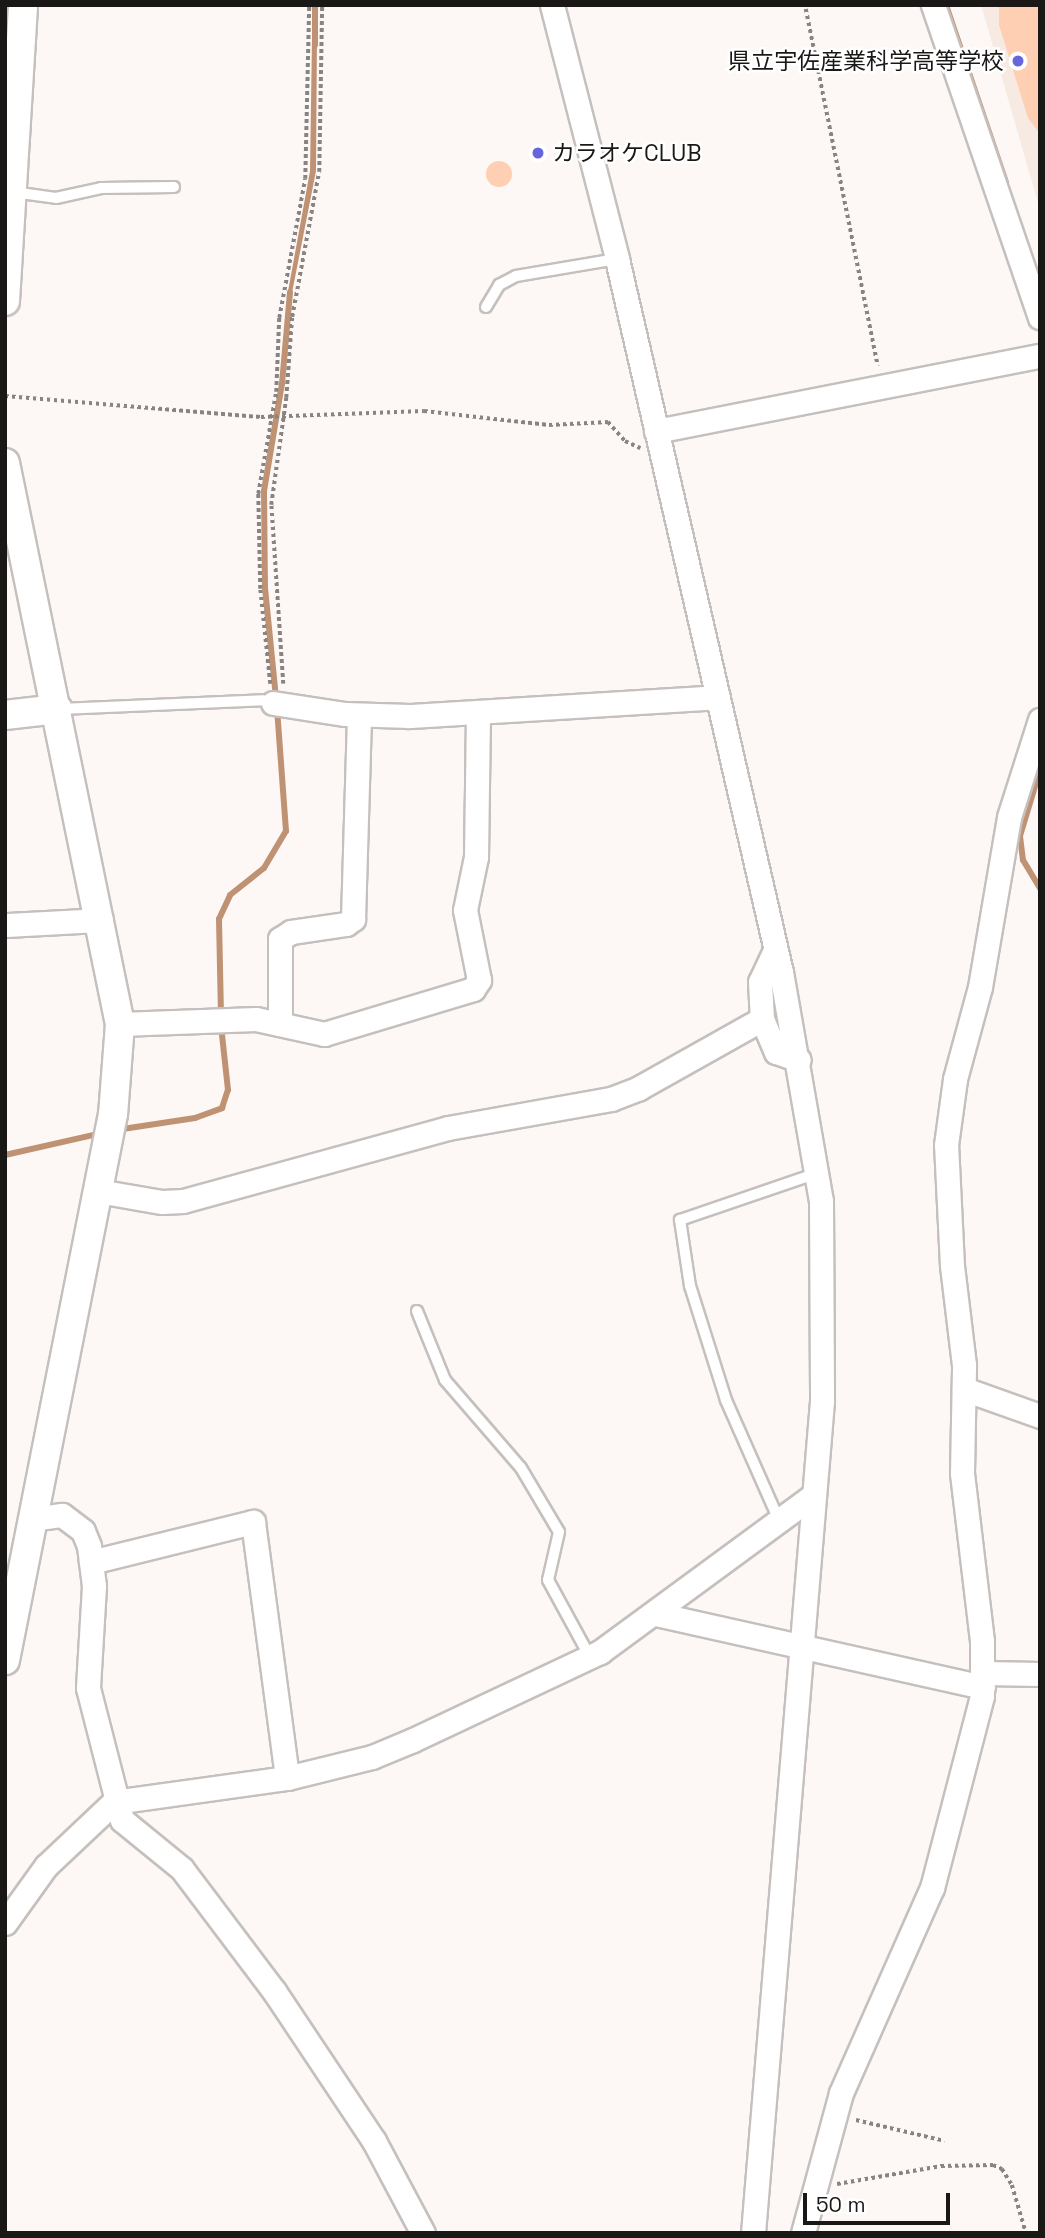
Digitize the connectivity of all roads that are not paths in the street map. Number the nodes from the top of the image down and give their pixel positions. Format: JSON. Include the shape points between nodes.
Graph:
{"nodes":[{"id":1,"x":23,"y":5,"type":"edge"},
{"id":2,"x":552,"y":5,"type":"edge"},
{"id":3,"x":933,"y":5,"type":"edge"},
{"id":4,"x":10,"y":179,"type":"edge"},
{"id":5,"x":174,"y":187,"type":"dead end"},
{"id":6,"x":617,"y":259,"type":"junction"},
{"id":7,"x":5,"y":301,"type":"edge"},
{"id":8,"x":486,"y":307,"type":"dead end"},
{"id":9,"x":1040,"y":317,"type":"edge"},
{"id":10,"x":1040,"y":356,"type":"edge"},
{"id":11,"x":658,"y":439,"type":"junction"},
{"id":12,"x":5,"y":463,"type":"edge"},
{"id":13,"x":717,"y":697,"type":"junction"},
{"id":14,"x":274,"y":702,"type":"joint"},
{"id":15,"x":58,"y":709,"type":"junction"},
{"id":16,"x":5,"y":715,"type":"edge"},
{"id":17,"x":359,"y":715,"type":"junction"},
{"id":18,"x":478,"y":715,"type":"junction"},
{"id":19,"x":1040,"y":720,"type":"edge"},
{"id":20,"x":101,"y":920,"type":"junction"},
{"id":21,"x":5,"y":925,"type":"edge"},
{"id":22,"x":775,"y":950,"type":"junction"},
{"id":23,"x":762,"y":1019,"type":"junction"},
{"id":24,"x":120,"y":1024,"type":"junction"},
{"id":25,"x":280,"y":1024,"type":"junction"},
{"id":26,"x":799,"y":1060,"type":"junction"},
{"id":27,"x":817,"y":1173,"type":"junction"},
{"id":28,"x":98,"y":1191,"type":"junction"},
{"id":29,"x":417,"y":1311,"type":"dead end"},
{"id":30,"x":964,"y":1390,"type":"junction"},
{"id":31,"x":1040,"y":1416,"type":"edge"},
{"id":32,"x":811,"y":1496,"type":"junction"},
{"id":33,"x":778,"y":1518,"type":"junction"},
{"id":34,"x":32,"y":1519,"type":"junction"},
{"id":35,"x":91,"y":1562,"type":"junction"},
{"id":36,"x":656,"y":1614,"type":"junction"},
{"id":37,"x":799,"y":1646,"type":"junction"},
{"id":38,"x":590,"y":1657,"type":"junction"},
{"id":39,"x":5,"y":1660,"type":"edge"},
{"id":40,"x":1040,"y":1674,"type":"edge"},
{"id":41,"x":984,"y":1680,"type":"junction"},
{"id":42,"x":287,"y":1778,"type":"junction"},
{"id":43,"x":114,"y":1802,"type":"junction"},
{"id":44,"x":5,"y":1923,"type":"edge"},
{"id":45,"x":423,"y":2233,"type":"edge"},
{"id":46,"x":752,"y":2233,"type":"edge"},
{"id":47,"x":803,"y":2233,"type":"edge"}],
"edges":[{"from":1,"to":4,"type":"street"},
{"from":2,"to":6,"type":"street"},
{"from":3,"to":9,"type":"street"},
{"from":4,"to":5,"type":"lane","via":[[56,198],[101,188]]},
{"from":4,"to":7,"type":"street"},
{"from":6,"to":8,"type":"lane","via":[[516,276],[499,285]]},
{"from":6,"to":11,"type":"street"},
{"from":10,"to":11,"type":"street"},
{"from":11,"to":13,"type":"street"},
{"from":12,"to":15,"type":"street"},
{"from":13,"to":18,"type":"street"},
{"from":13,"to":22,"type":"street"},
{"from":14,"to":15,"type":"lane"},
{"from":14,"to":17,"type":"street"},
{"from":15,"to":16,"type":"street"},
{"from":15,"to":20,"type":"street"},
{"from":17,"to":18,"type":"street"},
{"from":17,"to":25,"type":"street","via":[[352,919],[346,924],[291,932],[279,939]]},
{"from":18,"to":25,"type":"street","via":[[477,847],[465,910],[477,985],[324,1034]]},
{"from":19,"to":30,"type":"street","via":[[1009,817],[980,987],[949,1111],[947,1209]]},
{"from":20,"to":21,"type":"street"},
{"from":20,"to":24,"type":"street"},
{"from":22,"to":23,"type":"street","via":[[760,982]]},
{"from":22,"to":26,"type":"street"},
{"from":23,"to":26,"type":"street","via":[[776,1052]]},
{"from":23,"to":28,"type":"street","via":[[611,1099],[448,1128],[183,1200],[162,1202]]},
{"from":24,"to":25,"type":"street","via":[[256,1019]]},
{"from":24,"to":28,"type":"street","via":[[116,1090]]},
{"from":26,"to":27,"type":"street"},
{"from":27,"to":32,"type":"street","via":[[823,1361]]},
{"from":27,"to":33,"type":"lane","via":[[680,1220],[690,1286],[726,1400]]},
{"from":28,"to":34,"type":"street"},
{"from":29,"to":38,"type":"lane","via":[[445,1380],[521,1468],[559,1532],[548,1580]]},
{"from":30,"to":31,"type":"street"},
{"from":30,"to":41,"type":"street","via":[[963,1497]]},
{"from":32,"to":33,"type":"street"},
{"from":32,"to":37,"type":"street"},
{"from":33,"to":36,"type":"street"},
{"from":34,"to":35,"type":"street","via":[[62,1515],[74,1522],[83,1531]]},
{"from":34,"to":39,"type":"street"},
{"from":35,"to":42,"type":"street","via":[[253,1522]]},
{"from":35,"to":43,"type":"street","via":[[88,1688]]},
{"from":36,"to":37,"type":"street"},
{"from":36,"to":38,"type":"street"},
{"from":37,"to":41,"type":"street"},
{"from":37,"to":46,"type":"street"},
{"from":38,"to":42,"type":"street","via":[[372,1757]]},
{"from":40,"to":41,"type":"street"},
{"from":41,"to":47,"type":"street","via":[[932,1888],[833,2114]]},
{"from":42,"to":43,"type":"street"},
{"from":43,"to":44,"type":"street","via":[[61,1850]]},
{"from":43,"to":45,"type":"street","via":[[122,1820],[182,1869],[274,1991],[374,2141]]}]}
